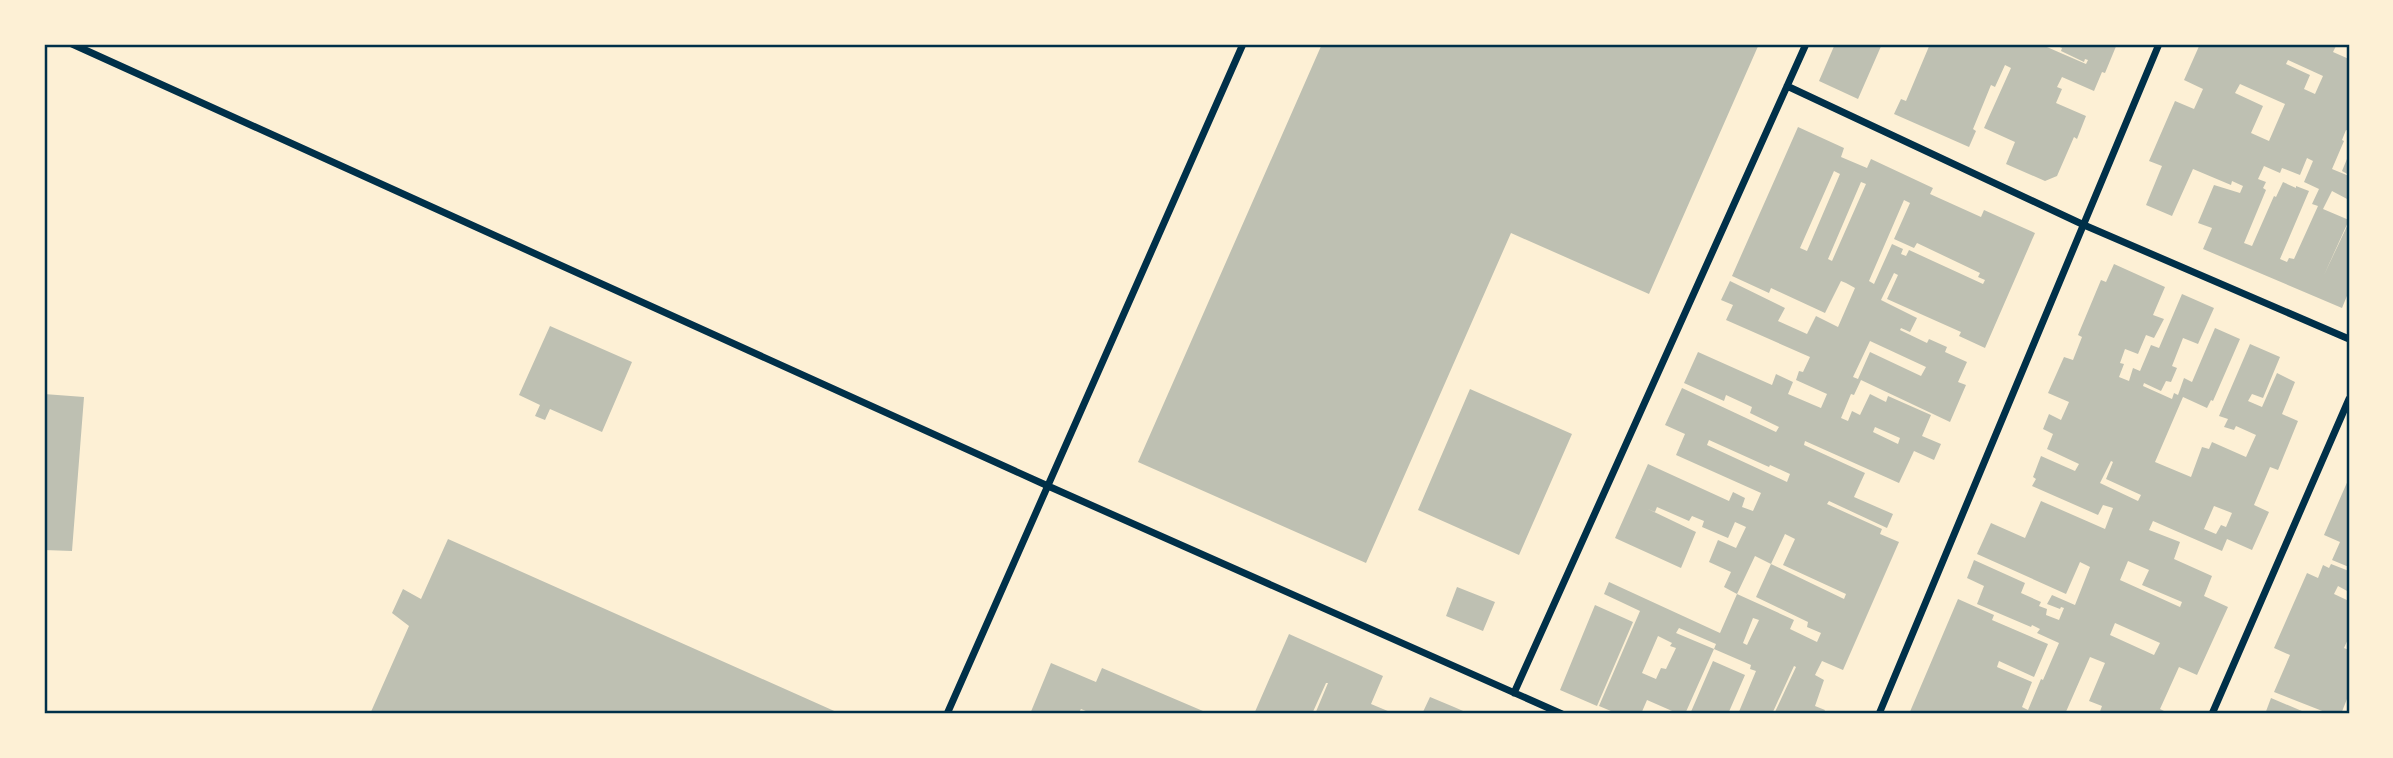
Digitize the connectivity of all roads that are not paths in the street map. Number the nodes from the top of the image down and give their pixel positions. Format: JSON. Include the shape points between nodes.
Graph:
{"nodes":[{"id":1,"x":72,"y":44,"type":"edge"},
{"id":2,"x":1243,"y":44,"type":"edge"},
{"id":3,"x":1806,"y":44,"type":"edge"},
{"id":4,"x":2159,"y":44,"type":"edge"},
{"id":5,"x":1787,"y":86,"type":"junction"},
{"id":6,"x":2084,"y":225,"type":"junction"},
{"id":7,"x":2349,"y":339,"type":"edge"},
{"id":8,"x":2349,"y":398,"type":"edge"},
{"id":9,"x":1048,"y":486,"type":"junction"},
{"id":10,"x":1514,"y":693,"type":"junction"},
{"id":11,"x":947,"y":714,"type":"edge"},
{"id":12,"x":1562,"y":714,"type":"edge"},
{"id":13,"x":1879,"y":714,"type":"edge"},
{"id":14,"x":2212,"y":714,"type":"edge"}],
"edges":[{"from":1,"to":9,"type":"street"},
{"from":2,"to":9,"type":"street"},
{"from":3,"to":5,"type":"street"},
{"from":4,"to":6,"type":"street"},
{"from":5,"to":6,"type":"street"},
{"from":5,"to":10,"type":"street"},
{"from":6,"to":7,"type":"street"},
{"from":6,"to":13,"type":"street"},
{"from":8,"to":14,"type":"street"},
{"from":9,"to":10,"type":"street"},
{"from":9,"to":11,"type":"street"},
{"from":10,"to":12,"type":"street"}]}
